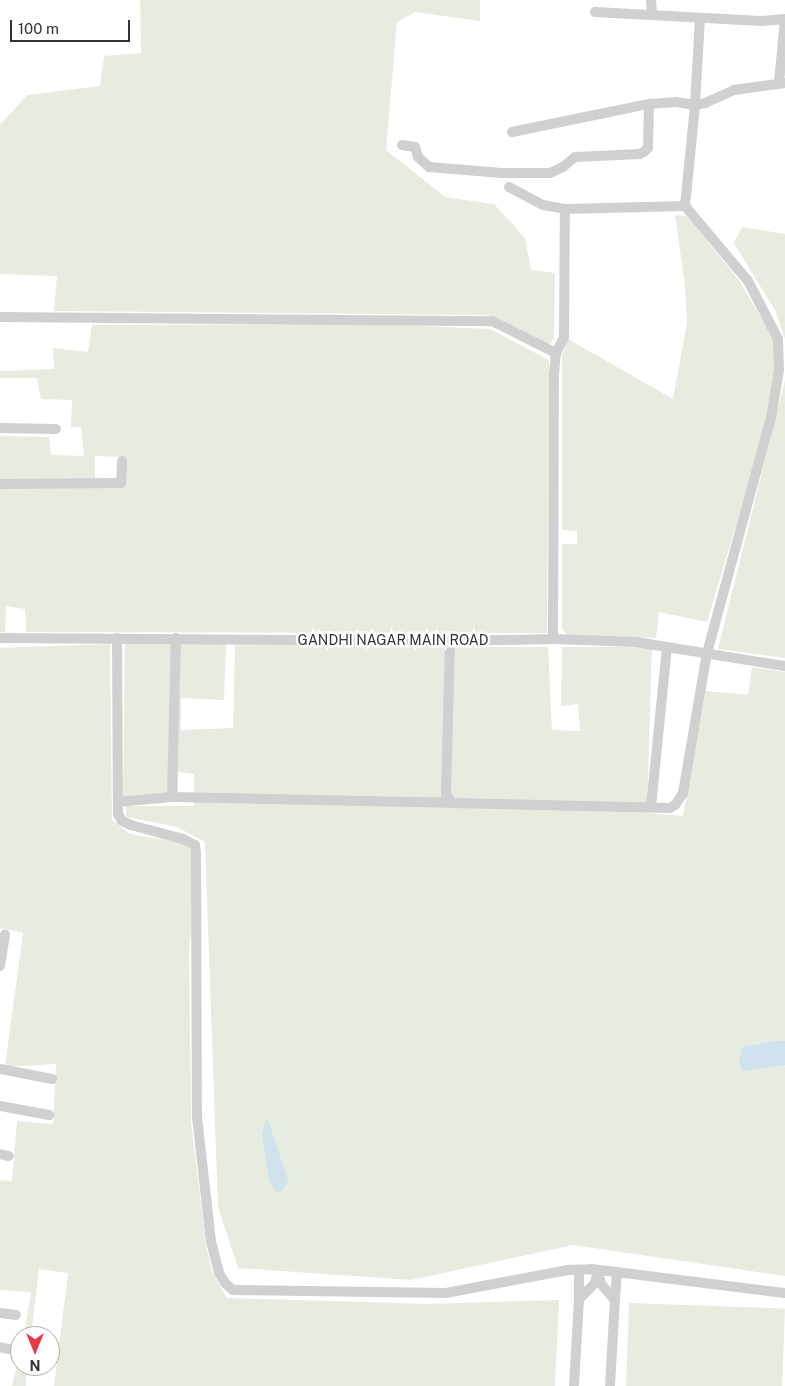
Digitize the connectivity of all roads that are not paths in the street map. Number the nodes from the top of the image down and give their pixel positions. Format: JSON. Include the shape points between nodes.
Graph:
{"nodes":[{"id":1,"x":651,"y":0,"type":"edge"},
{"id":2,"x":594,"y":12,"type":"dead end"},
{"id":3,"x":652,"y":15,"type":"junction"},
{"id":4,"x":700,"y":18,"type":"junction"},
{"id":5,"x":785,"y":20,"type":"edge"},
{"id":6,"x":782,"y":82,"type":"edge"},
{"id":7,"x":649,"y":104,"type":"junction"},
{"id":8,"x":695,"y":104,"type":"junction"},
{"id":9,"x":512,"y":132,"type":"dead end"},
{"id":10,"x":402,"y":144,"type":"dead end"},
{"id":11,"x":509,"y":187,"type":"dead end"},
{"id":12,"x":685,"y":206,"type":"junction"},
{"id":13,"x":565,"y":209,"type":"junction"},
{"id":14,"x":0,"y":317,"type":"edge"},
{"id":15,"x":556,"y":353,"type":"junction"},
{"id":16,"x":0,"y":428,"type":"edge"},
{"id":17,"x":56,"y":429,"type":"dead end"},
{"id":18,"x":122,"y":461,"type":"dead end"},
{"id":19,"x":0,"y":484,"type":"edge"},
{"id":20,"x":0,"y":638,"type":"edge"},
{"id":21,"x":117,"y":638,"type":"junction"},
{"id":22,"x":176,"y":638,"type":"junction"},
{"id":23,"x":552,"y":639,"type":"junction"},
{"id":24,"x":450,"y":642,"type":"junction"},
{"id":25,"x":667,"y":647,"type":"junction"},
{"id":26,"x":707,"y":654,"type":"junction"},
{"id":27,"x":785,"y":666,"type":"edge"},
{"id":28,"x":172,"y":797,"type":"junction"},
{"id":29,"x":118,"y":802,"type":"junction"},
{"id":30,"x":452,"y":803,"type":"junction"},
{"id":31,"x":651,"y":807,"type":"junction"},
{"id":32,"x":5,"y":934,"type":"dead end"},
{"id":33,"x":2,"y":946,"type":"edge"},
{"id":34,"x":0,"y":966,"type":"edge"},
{"id":35,"x":0,"y":1068,"type":"edge"},
{"id":36,"x":52,"y":1078,"type":"dead end"},
{"id":37,"x":0,"y":1106,"type":"edge"},
{"id":38,"x":50,"y":1116,"type":"dead end"},
{"id":39,"x":580,"y":1270,"type":"junction"},
{"id":40,"x":598,"y":1270,"type":"junction"},
{"id":41,"x":617,"y":1272,"type":"junction"},
{"id":42,"x":785,"y":1293,"type":"edge"},
{"id":43,"x":579,"y":1299,"type":"junction"},
{"id":44,"x":615,"y":1300,"type":"junction"},
{"id":45,"x":0,"y":1313,"type":"edge"},
{"id":46,"x":16,"y":1315,"type":"dead end"},
{"id":47,"x":574,"y":1386,"type":"edge"},
{"id":48,"x":610,"y":1386,"type":"edge"}],
"edges":[{"from":1,"to":3,"type":"street"},
{"from":2,"to":3,"type":"street"},
{"from":3,"to":4,"type":"street"},
{"from":4,"to":5,"type":"street"},
{"from":4,"to":8,"type":"street"},
{"from":5,"to":6,"type":"street"},
{"from":6,"to":8,"type":"street","via":[[734,90]]},
{"from":7,"to":8,"type":"street"},
{"from":7,"to":9,"type":"street"},
{"from":7,"to":10,"type":"street","via":[[648,148],[640,154],[575,157],[550,173],[429,167],[418,158],[416,147]]},
{"from":8,"to":12,"type":"street"},
{"from":11,"to":13,"type":"street","via":[[543,205]]},
{"from":12,"to":13,"type":"street"},
{"from":12,"to":26,"type":"street","via":[[748,281],[778,339],[779,370],[771,418]]},
{"from":13,"to":15,"type":"street","via":[[564,337]]},
{"from":14,"to":15,"type":"street","via":[[492,321]]},
{"from":15,"to":23,"type":"street"},
{"from":16,"to":17,"type":"street"},
{"from":18,"to":19,"type":"street","via":[[122,483]]},
{"from":20,"to":21,"type":"street","name":"GANDHI NAGAR MAIN ROAD"},
{"from":21,"to":22,"type":"street","name":"GANDHI NAGAR MAIN ROAD"},
{"from":21,"to":29,"type":"street"},
{"from":22,"to":24,"type":"street","name":"GANDHI NAGAR MAIN ROAD"},
{"from":22,"to":28,"type":"street"},
{"from":23,"to":24,"type":"street","name":"GANDHI NAGAR MAIN ROAD"},
{"from":23,"to":25,"type":"street","name":"GANDHI NAGAR MAIN ROAD","via":[[636,642]]},
{"from":24,"to":30,"type":"street","via":[[446,794]]},
{"from":25,"to":26,"type":"street","name":"GANDHI NAGAR MAIN ROAD"},
{"from":25,"to":31,"type":"street"},
{"from":26,"to":27,"type":"street","name":"GANDHI NAGAR MAIN ROAD"},
{"from":26,"to":31,"type":"street","via":[[683,793],[670,808]]},
{"from":28,"to":29,"type":"street"},
{"from":28,"to":30,"type":"street"},
{"from":29,"to":39,"type":"street","via":[[122,821],[195,845],[197,1117],[211,1241],[219,1273],[225,1283],[233,1290],[446,1293]]},
{"from":30,"to":31,"type":"street"},
{"from":32,"to":33,"type":"street"},
{"from":33,"to":34,"type":"street"},
{"from":35,"to":36,"type":"street"},
{"from":37,"to":38,"type":"street"},
{"from":39,"to":40,"type":"street"},
{"from":39,"to":43,"type":"street"},
{"from":40,"to":41,"type":"street"},
{"from":40,"to":43,"type":"street","via":[[595,1283]]},
{"from":40,"to":44,"type":"street","via":[[601,1284]]},
{"from":41,"to":42,"type":"street"},
{"from":41,"to":44,"type":"street"},
{"from":43,"to":47,"type":"street"},
{"from":44,"to":48,"type":"street"},
{"from":45,"to":46,"type":"street"}]}
